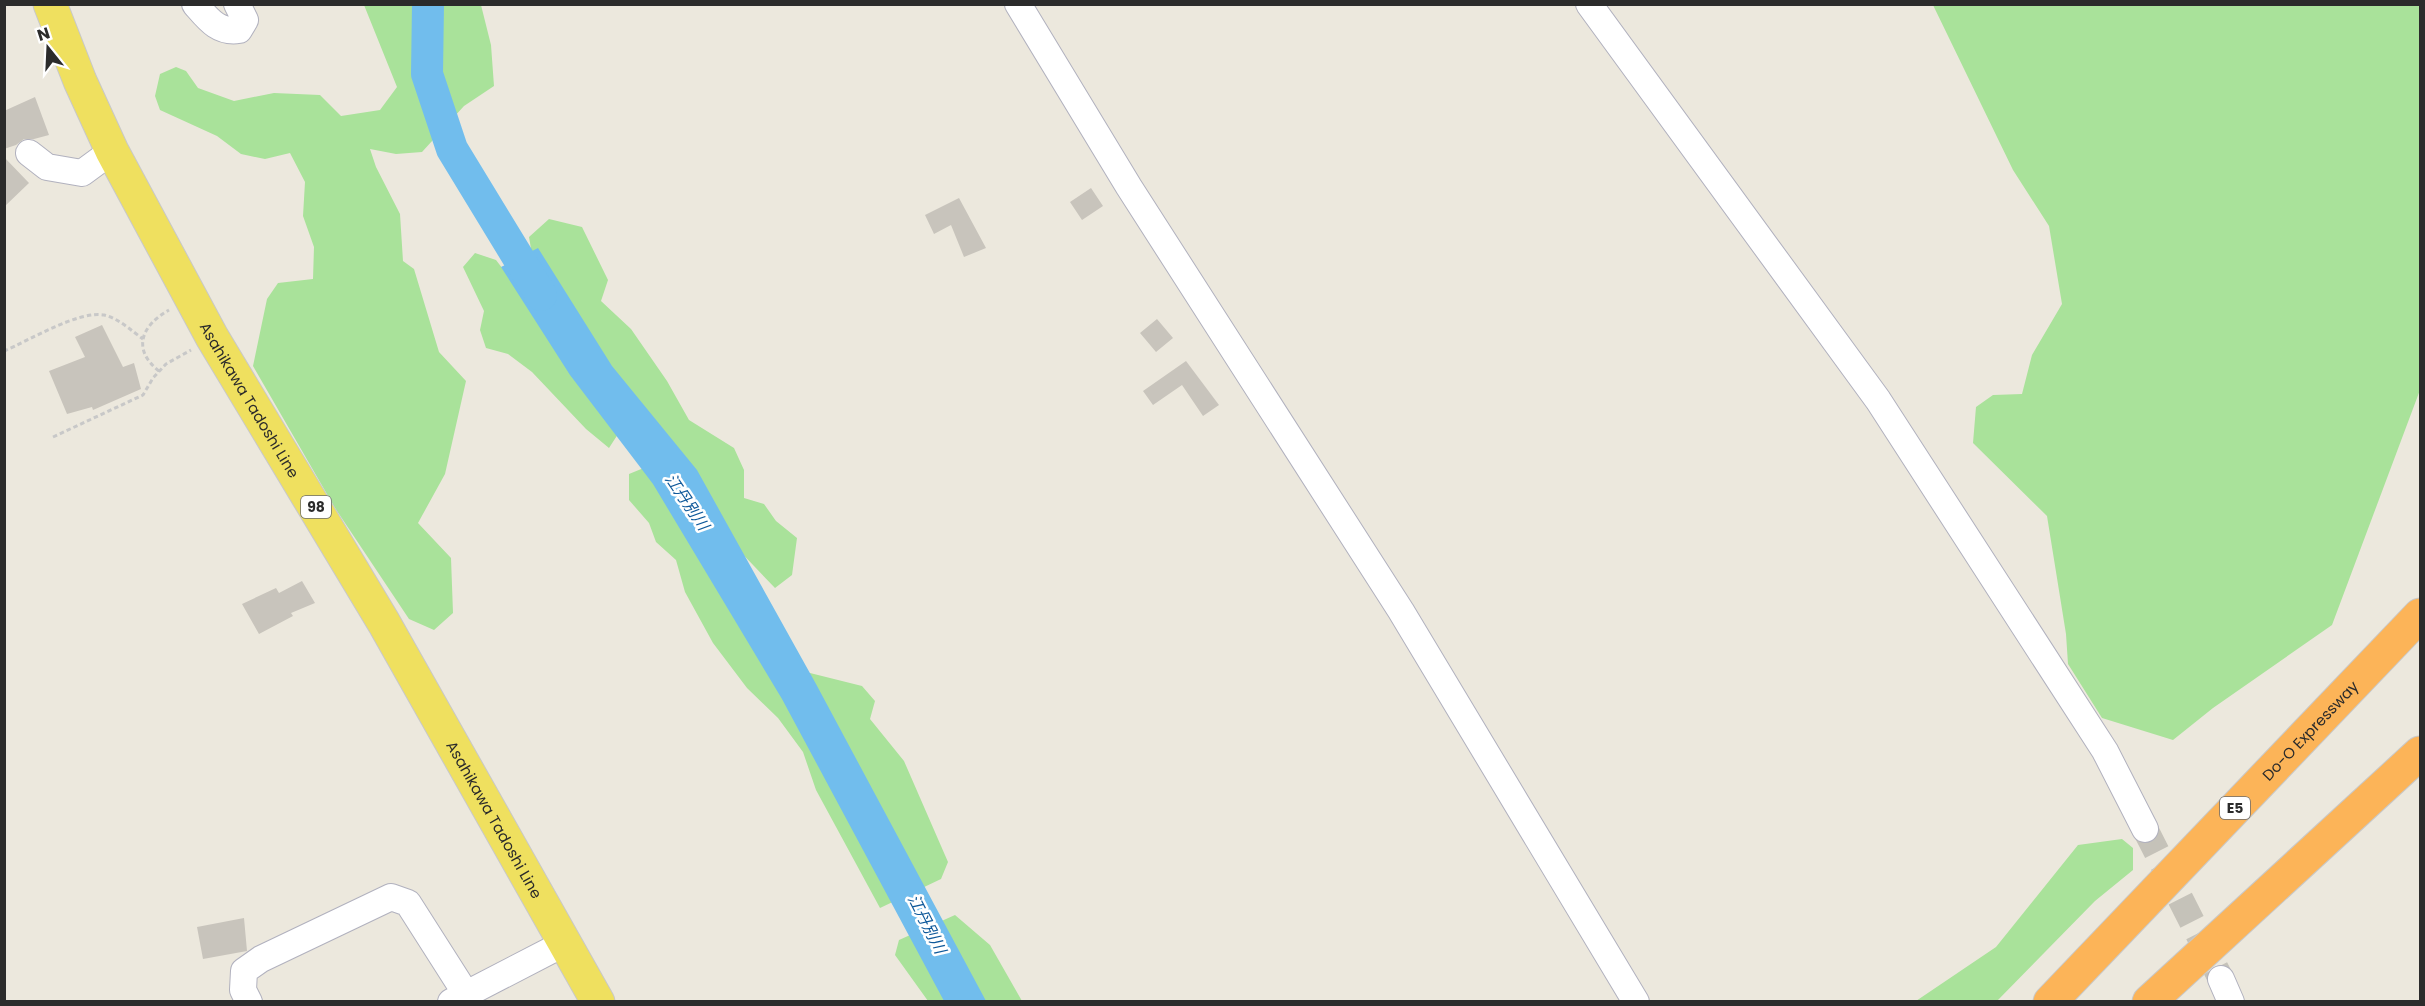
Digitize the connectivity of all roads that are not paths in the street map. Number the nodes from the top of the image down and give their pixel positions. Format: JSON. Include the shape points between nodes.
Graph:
{"nodes":[{"id":1,"x":50,"y":4,"type":"edge"},
{"id":2,"x":195,"y":4,"type":"edge"},
{"id":3,"x":237,"y":4,"type":"edge"},
{"id":4,"x":1018,"y":4,"type":"edge"},
{"id":5,"x":1589,"y":4,"type":"edge"},
{"id":6,"x":112,"y":150,"type":"junction"},
{"id":7,"x":28,"y":153,"type":"dead end"},
{"id":8,"x":2421,"y":615,"type":"edge"},
{"id":9,"x":2421,"y":753,"type":"edge"},
{"id":10,"x":2145,"y":829,"type":"tunnel mouth"},
{"id":11,"x":565,"y":943,"type":"junction"},
{"id":12,"x":458,"y":998,"type":"edge"},
{"id":13,"x":249,"y":1002,"type":"edge"},
{"id":14,"x":598,"y":1002,"type":"edge"},
{"id":15,"x":1636,"y":1002,"type":"edge"},
{"id":16,"x":2050,"y":1002,"type":"edge"},
{"id":17,"x":2149,"y":1002,"type":"edge"}],
"edges":[{"from":1,"to":6,"type":"main road","name":"Asahikawa Tadoshi Line","number":"98"},
{"from":2,"to":3,"type":"street","via":[[226,32],[239,30],[245,20]]},
{"from":4,"to":15,"type":"street","via":[[1129,187],[1401,611]]},
{"from":5,"to":10,"type":"street","via":[[1878,400],[2105,752]]},
{"from":6,"to":7,"type":"street","via":[[82,173],[47,166]]},
{"from":6,"to":11,"type":"main road","name":"Asahikawa Tadoshi Line","number":"98","via":[[212,337],[384,623]]},
{"from":8,"to":16,"type":"highway","name":"Do-O Expressway","number":"E5"},
{"from":9,"to":17,"type":"highway"},
{"from":11,"to":12,"type":"street"},
{"from":11,"to":14,"type":"main road","name":"Asahikawa Tadoshi Line","number":"98"},
{"from":12,"to":13,"type":"street","via":[[408,903],[392,897],[261,959],[244,971],[243,990]]}]}
